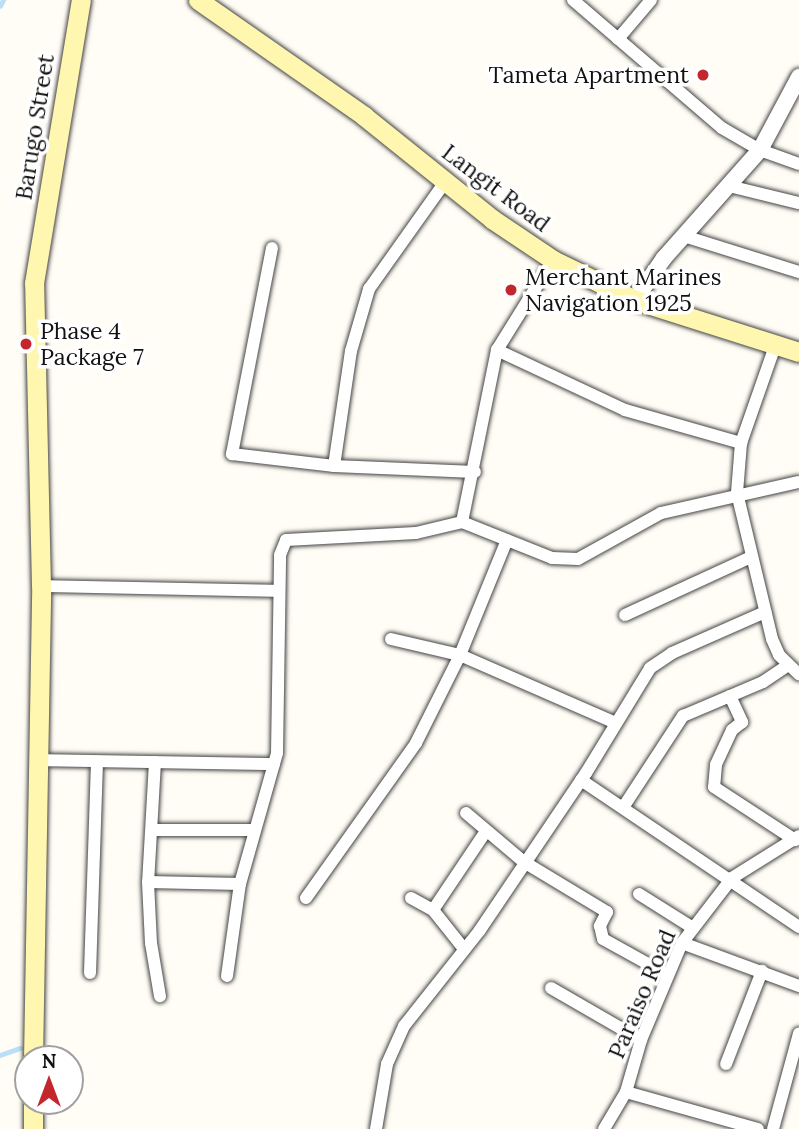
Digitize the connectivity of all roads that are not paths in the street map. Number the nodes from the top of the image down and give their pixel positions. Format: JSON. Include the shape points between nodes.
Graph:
{"nodes":[{"id":1,"x":81,"y":0,"type":"edge"},
{"id":2,"x":198,"y":0,"type":"edge"},
{"id":3,"x":573,"y":0,"type":"edge"},
{"id":4,"x":651,"y":0,"type":"edge"},
{"id":5,"x":618,"y":39,"type":"junction"},
{"id":6,"x":797,"y":86,"type":"edge"},
{"id":7,"x":760,"y":150,"type":"junction"},
{"id":8,"x":799,"y":164,"type":"edge"},
{"id":9,"x":445,"y":182,"type":"junction"},
{"id":10,"x":729,"y":186,"type":"junction"},
{"id":11,"x":799,"y":203,"type":"edge"},
{"id":12,"x":684,"y":236,"type":"junction"},
{"id":13,"x":272,"y":248,"type":"dead end"},
{"id":14,"x":553,"y":260,"type":"junction"},
{"id":15,"x":799,"y":272,"type":"edge"},
{"id":16,"x":635,"y":300,"type":"junction"},
{"id":17,"x":775,"y":346,"type":"junction"},
{"id":18,"x":497,"y":350,"type":"junction"},
{"id":19,"x":799,"y":352,"type":"edge"},
{"id":20,"x":741,"y":443,"type":"junction"},
{"id":21,"x":334,"y":466,"type":"junction"},
{"id":22,"x":475,"y":472,"type":"junction"},
{"id":23,"x":799,"y":482,"type":"edge"},
{"id":24,"x":737,"y":493,"type":"junction"},
{"id":25,"x":462,"y":522,"type":"junction"},
{"id":26,"x":507,"y":540,"type":"junction"},
{"id":27,"x":751,"y":557,"type":"junction"},
{"id":28,"x":41,"y":586,"type":"junction"},
{"id":29,"x":279,"y":591,"type":"junction"},
{"id":30,"x":765,"y":612,"type":"junction"},
{"id":31,"x":625,"y":615,"type":"dead end"},
{"id":32,"x":391,"y":639,"type":"dead end"},
{"id":33,"x":460,"y":655,"type":"junction"},
{"id":34,"x":788,"y":666,"type":"junction"},
{"id":35,"x":799,"y":674,"type":"edge"},
{"id":36,"x":730,"y":696,"type":"junction"},
{"id":37,"x":616,"y":723,"type":"junction"},
{"id":38,"x":39,"y":760,"type":"junction"},
{"id":39,"x":97,"y":762,"type":"junction"},
{"id":40,"x":155,"y":762,"type":"junction"},
{"id":41,"x":274,"y":764,"type":"junction"},
{"id":42,"x":582,"y":780,"type":"junction"},
{"id":43,"x":624,"y":806,"type":"junction"},
{"id":44,"x":466,"y":813,"type":"dead end"},
{"id":45,"x":152,"y":830,"type":"junction"},
{"id":46,"x":253,"y":830,"type":"junction"},
{"id":47,"x":486,"y":831,"type":"junction"},
{"id":48,"x":797,"y":838,"type":"edge"},
{"id":49,"x":524,"y":862,"type":"junction"},
{"id":50,"x":732,"y":878,"type":"junction"},
{"id":51,"x":148,"y":882,"type":"junction"},
{"id":52,"x":240,"y":884,"type":"junction"},
{"id":53,"x":639,"y":894,"type":"dead end"},
{"id":54,"x":306,"y":898,"type":"dead end"},
{"id":55,"x":411,"y":898,"type":"dead end"},
{"id":56,"x":433,"y":910,"type":"junction"},
{"id":57,"x":797,"y":923,"type":"edge"},
{"id":58,"x":693,"y":928,"type":"junction"},
{"id":59,"x":682,"y":943,"type":"junction"},
{"id":60,"x":464,"y":949,"type":"junction"},
{"id":61,"x":762,"y":971,"type":"junction"},
{"id":62,"x":90,"y":973,"type":"dead end"},
{"id":63,"x":668,"y":975,"type":"junction"},
{"id":64,"x":227,"y":976,"type":"dead end"},
{"id":65,"x":799,"y":986,"type":"edge"},
{"id":66,"x":551,"y":988,"type":"dead end"},
{"id":67,"x":160,"y":996,"type":"dead end"},
{"id":68,"x":799,"y":1033,"type":"edge"},
{"id":69,"x":640,"y":1040,"type":"junction"},
{"id":70,"x":34,"y":1045,"type":"edge"},
{"id":71,"x":726,"y":1064,"type":"dead end"},
{"id":72,"x":786,"y":1073,"type":"junction"},
{"id":73,"x":799,"y":1077,"type":"edge"},
{"id":74,"x":626,"y":1093,"type":"junction"},
{"id":75,"x":376,"y":1129,"type":"edge"},
{"id":76,"x":604,"y":1129,"type":"edge"},
{"id":77,"x":758,"y":1129,"type":"edge"},
{"id":78,"x":773,"y":1129,"type":"edge"}],
"edges":[{"from":1,"to":28,"type":"main road","name":"Barugo Street","via":[[34,284]]},
{"from":2,"to":9,"type":"main road","name":"Langit Road","via":[[363,116]]},
{"from":3,"to":5,"type":"street"},
{"from":4,"to":5,"type":"street"},
{"from":5,"to":7,"type":"street","via":[[722,128]]},
{"from":6,"to":7,"type":"street"},
{"from":7,"to":8,"type":"street"},
{"from":7,"to":10,"type":"street"},
{"from":9,"to":14,"type":"main road","name":"Langit Road"},
{"from":9,"to":21,"type":"street","via":[[369,289],[351,351]]},
{"from":10,"to":11,"type":"street"},
{"from":10,"to":12,"type":"street"},
{"from":12,"to":15,"type":"street"},
{"from":12,"to":16,"type":"street"},
{"from":13,"to":21,"type":"street","via":[[232,454]]},
{"from":14,"to":16,"type":"main road","name":"Langit Road"},
{"from":14,"to":18,"type":"street"},
{"from":16,"to":17,"type":"main road","name":"Langit Road"},
{"from":17,"to":19,"type":"main road","name":"Langit Road"},
{"from":17,"to":20,"type":"street"},
{"from":18,"to":20,"type":"street","via":[[625,411]]},
{"from":18,"to":22,"type":"street"},
{"from":20,"to":24,"type":"street"},
{"from":21,"to":22,"type":"street"},
{"from":22,"to":25,"type":"street"},
{"from":23,"to":24,"type":"street"},
{"from":24,"to":26,"type":"street","via":[[661,513],[578,559],[552,558]]},
{"from":24,"to":27,"type":"street"},
{"from":25,"to":26,"type":"street"},
{"from":25,"to":29,"type":"street","via":[[416,533],[291,537],[281,548]]},
{"from":26,"to":33,"type":"street"},
{"from":27,"to":30,"type":"street"},
{"from":27,"to":31,"type":"street"},
{"from":28,"to":29,"type":"street"},
{"from":28,"to":38,"type":"main road","name":"Barugo Street"},
{"from":29,"to":41,"type":"street"},
{"from":30,"to":34,"type":"street","via":[[772,639]]},
{"from":30,"to":37,"type":"street","via":[[660,659]]},
{"from":32,"to":33,"type":"street"},
{"from":33,"to":37,"type":"street"},
{"from":33,"to":54,"type":"street","via":[[416,743]]},
{"from":34,"to":35,"type":"street"},
{"from":34,"to":36,"type":"street"},
{"from":36,"to":43,"type":"street","via":[[683,716]]},
{"from":36,"to":48,"type":"street","via":[[742,722],[732,730],[716,765],[714,787]]},
{"from":37,"to":42,"type":"street"},
{"from":38,"to":39,"type":"street"},
{"from":38,"to":70,"type":"main road","name":"Barugo Street"},
{"from":39,"to":40,"type":"street"},
{"from":39,"to":62,"type":"street"},
{"from":40,"to":41,"type":"street"},
{"from":40,"to":45,"type":"street"},
{"from":41,"to":46,"type":"street"},
{"from":42,"to":43,"type":"street"},
{"from":42,"to":49,"type":"street"},
{"from":43,"to":50,"type":"street"},
{"from":44,"to":47,"type":"street"},
{"from":45,"to":46,"type":"street"},
{"from":45,"to":51,"type":"street"},
{"from":46,"to":52,"type":"street"},
{"from":47,"to":49,"type":"street"},
{"from":47,"to":56,"type":"street"},
{"from":48,"to":50,"type":"street","name":"Paraiso Road"},
{"from":49,"to":60,"type":"street"},
{"from":49,"to":63,"type":"street","via":[[607,912],[600,926],[603,939]]},
{"from":50,"to":57,"type":"street"},
{"from":50,"to":58,"type":"street","name":"Paraiso Road"},
{"from":51,"to":52,"type":"street"},
{"from":51,"to":67,"type":"street"},
{"from":52,"to":64,"type":"street"},
{"from":53,"to":58,"type":"street"},
{"from":55,"to":56,"type":"street"},
{"from":56,"to":60,"type":"street"},
{"from":58,"to":59,"type":"street","name":"Paraiso Road"},
{"from":59,"to":61,"type":"street"},
{"from":59,"to":63,"type":"street","name":"Paraiso Road"},
{"from":60,"to":75,"type":"street","via":[[394,1046]]},
{"from":61,"to":65,"type":"street"},
{"from":61,"to":71,"type":"street"},
{"from":63,"to":69,"type":"street","name":"Paraiso Road"},
{"from":66,"to":69,"type":"street"},
{"from":68,"to":72,"type":"street"},
{"from":69,"to":74,"type":"street","name":"Paraiso Road"},
{"from":72,"to":73,"type":"street"},
{"from":72,"to":78,"type":"street"},
{"from":74,"to":76,"type":"street","name":"Paraiso Road"},
{"from":74,"to":77,"type":"street"}]}
